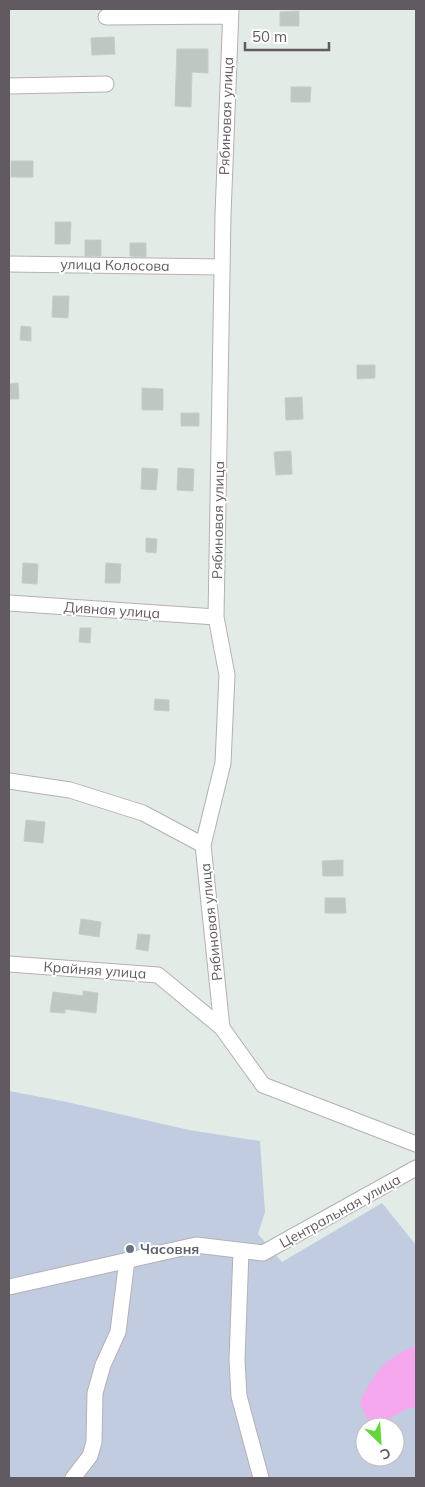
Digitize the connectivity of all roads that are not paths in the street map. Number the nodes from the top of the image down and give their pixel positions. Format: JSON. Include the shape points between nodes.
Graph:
{"nodes":[{"id":1,"x":231,"y":12,"type":"edge"},
{"id":2,"x":106,"y":17,"type":"dead end"},
{"id":3,"x":106,"y":84,"type":"dead end"},
{"id":4,"x":9,"y":86,"type":"edge"},
{"id":5,"x":9,"y":264,"type":"edge"},
{"id":6,"x":222,"y":267,"type":"junction"},
{"id":7,"x":9,"y":603,"type":"edge"},
{"id":8,"x":216,"y":617,"type":"junction"},
{"id":9,"x":9,"y":781,"type":"edge"},
{"id":10,"x":204,"y":845,"type":"junction"},
{"id":11,"x":9,"y":964,"type":"edge"},
{"id":12,"x":222,"y":1028,"type":"junction"},
{"id":13,"x":416,"y":1144,"type":"edge"},
{"id":14,"x":416,"y":1168,"type":"edge"},
{"id":15,"x":241,"y":1251,"type":"junction"},
{"id":16,"x":127,"y":1260,"type":"junction"},
{"id":17,"x":9,"y":1287,"type":"edge"},
{"id":18,"x":73,"y":1478,"type":"edge"},
{"id":19,"x":261,"y":1478,"type":"edge"}],
"edges":[{"from":1,"to":2,"type":"street"},
{"from":1,"to":6,"type":"street","name":"Рябиновая улица"},
{"from":3,"to":4,"type":"street"},
{"from":5,"to":6,"type":"street","name":"улица Колосова"},
{"from":6,"to":8,"type":"street","name":"Рябиновая улица"},
{"from":7,"to":8,"type":"street","name":"Дивная улица"},
{"from":8,"to":10,"type":"street","name":"Рябиновая улица","via":[[227,675],[223,763]]},
{"from":9,"to":10,"type":"street","via":[[70,790],[143,813]]},
{"from":10,"to":12,"type":"street","name":"Рябиновая улица"},
{"from":11,"to":12,"type":"street","name":"Крайняя улица","via":[[158,975]]},
{"from":12,"to":13,"type":"street","name":"Крайняя улица","via":[[263,1085]]},
{"from":14,"to":15,"type":"street","name":"Центральная улица","via":[[263,1253]]},
{"from":15,"to":16,"type":"street","via":[[196,1245]]},
{"from":15,"to":19,"type":"street","via":[[239,1396]]},
{"from":16,"to":17,"type":"street"},
{"from":16,"to":18,"type":"street","via":[[118,1332],[95,1393],[94,1442],[90,1456]]}]}
